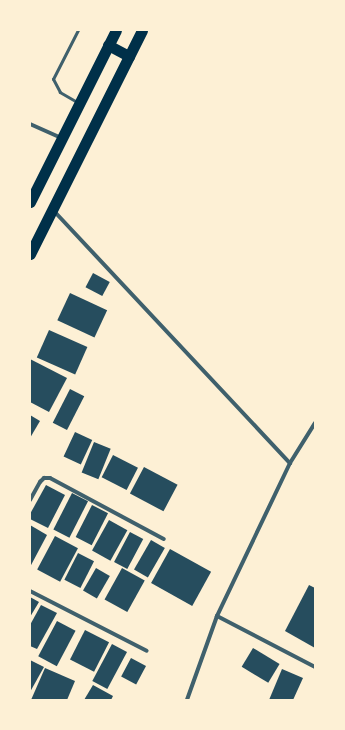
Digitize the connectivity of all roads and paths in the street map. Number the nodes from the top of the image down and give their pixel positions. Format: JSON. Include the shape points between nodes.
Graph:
{"nodes":[{"id":1,"x":78,"y":30,"type":"edge"},
{"id":2,"x":116,"y":30,"type":"edge"},
{"id":3,"x":142,"y":30,"type":"edge"},
{"id":4,"x":108,"y":45,"type":"junction"},
{"id":5,"x":129,"y":56,"type":"junction"},
{"id":6,"x":80,"y":103,"type":"junction"},
{"id":7,"x":30,"y":124,"type":"edge"},
{"id":8,"x":62,"y":138,"type":"junction"},
{"id":9,"x":30,"y":202,"type":"edge"},
{"id":10,"x":53,"y":210,"type":"junction"},
{"id":11,"x":30,"y":254,"type":"edge"},
{"id":12,"x":315,"y":423,"type":"edge"},
{"id":13,"x":290,"y":463,"type":"junction"},
{"id":14,"x":30,"y":500,"type":"edge"},
{"id":15,"x":164,"y":539,"type":"dead end"},
{"id":16,"x":30,"y":591,"type":"edge"},
{"id":17,"x":217,"y":616,"type":"junction"},
{"id":18,"x":147,"y":651,"type":"dead end"},
{"id":19,"x":315,"y":667,"type":"edge"},
{"id":20,"x":187,"y":700,"type":"edge"}],
"edges":[{"from":1,"to":6,"type":"lane","via":[[53,79],[60,92]]},
{"from":2,"to":4,"type":"highway"},
{"from":3,"to":5,"type":"highway"},
{"from":4,"to":5,"type":"highway"},
{"from":4,"to":6,"type":"highway"},
{"from":5,"to":10,"type":"highway"},
{"from":6,"to":8,"type":"highway"},
{"from":7,"to":8,"type":"street"},
{"from":8,"to":9,"type":"highway"},
{"from":10,"to":11,"type":"highway"},
{"from":10,"to":13,"type":"street"},
{"from":12,"to":13,"type":"street"},
{"from":13,"to":17,"type":"street"},
{"from":14,"to":15,"type":"street","via":[[40,482],[44,478],[50,478]]},
{"from":16,"to":18,"type":"street"},
{"from":17,"to":19,"type":"street"},
{"from":17,"to":20,"type":"street"}]}
